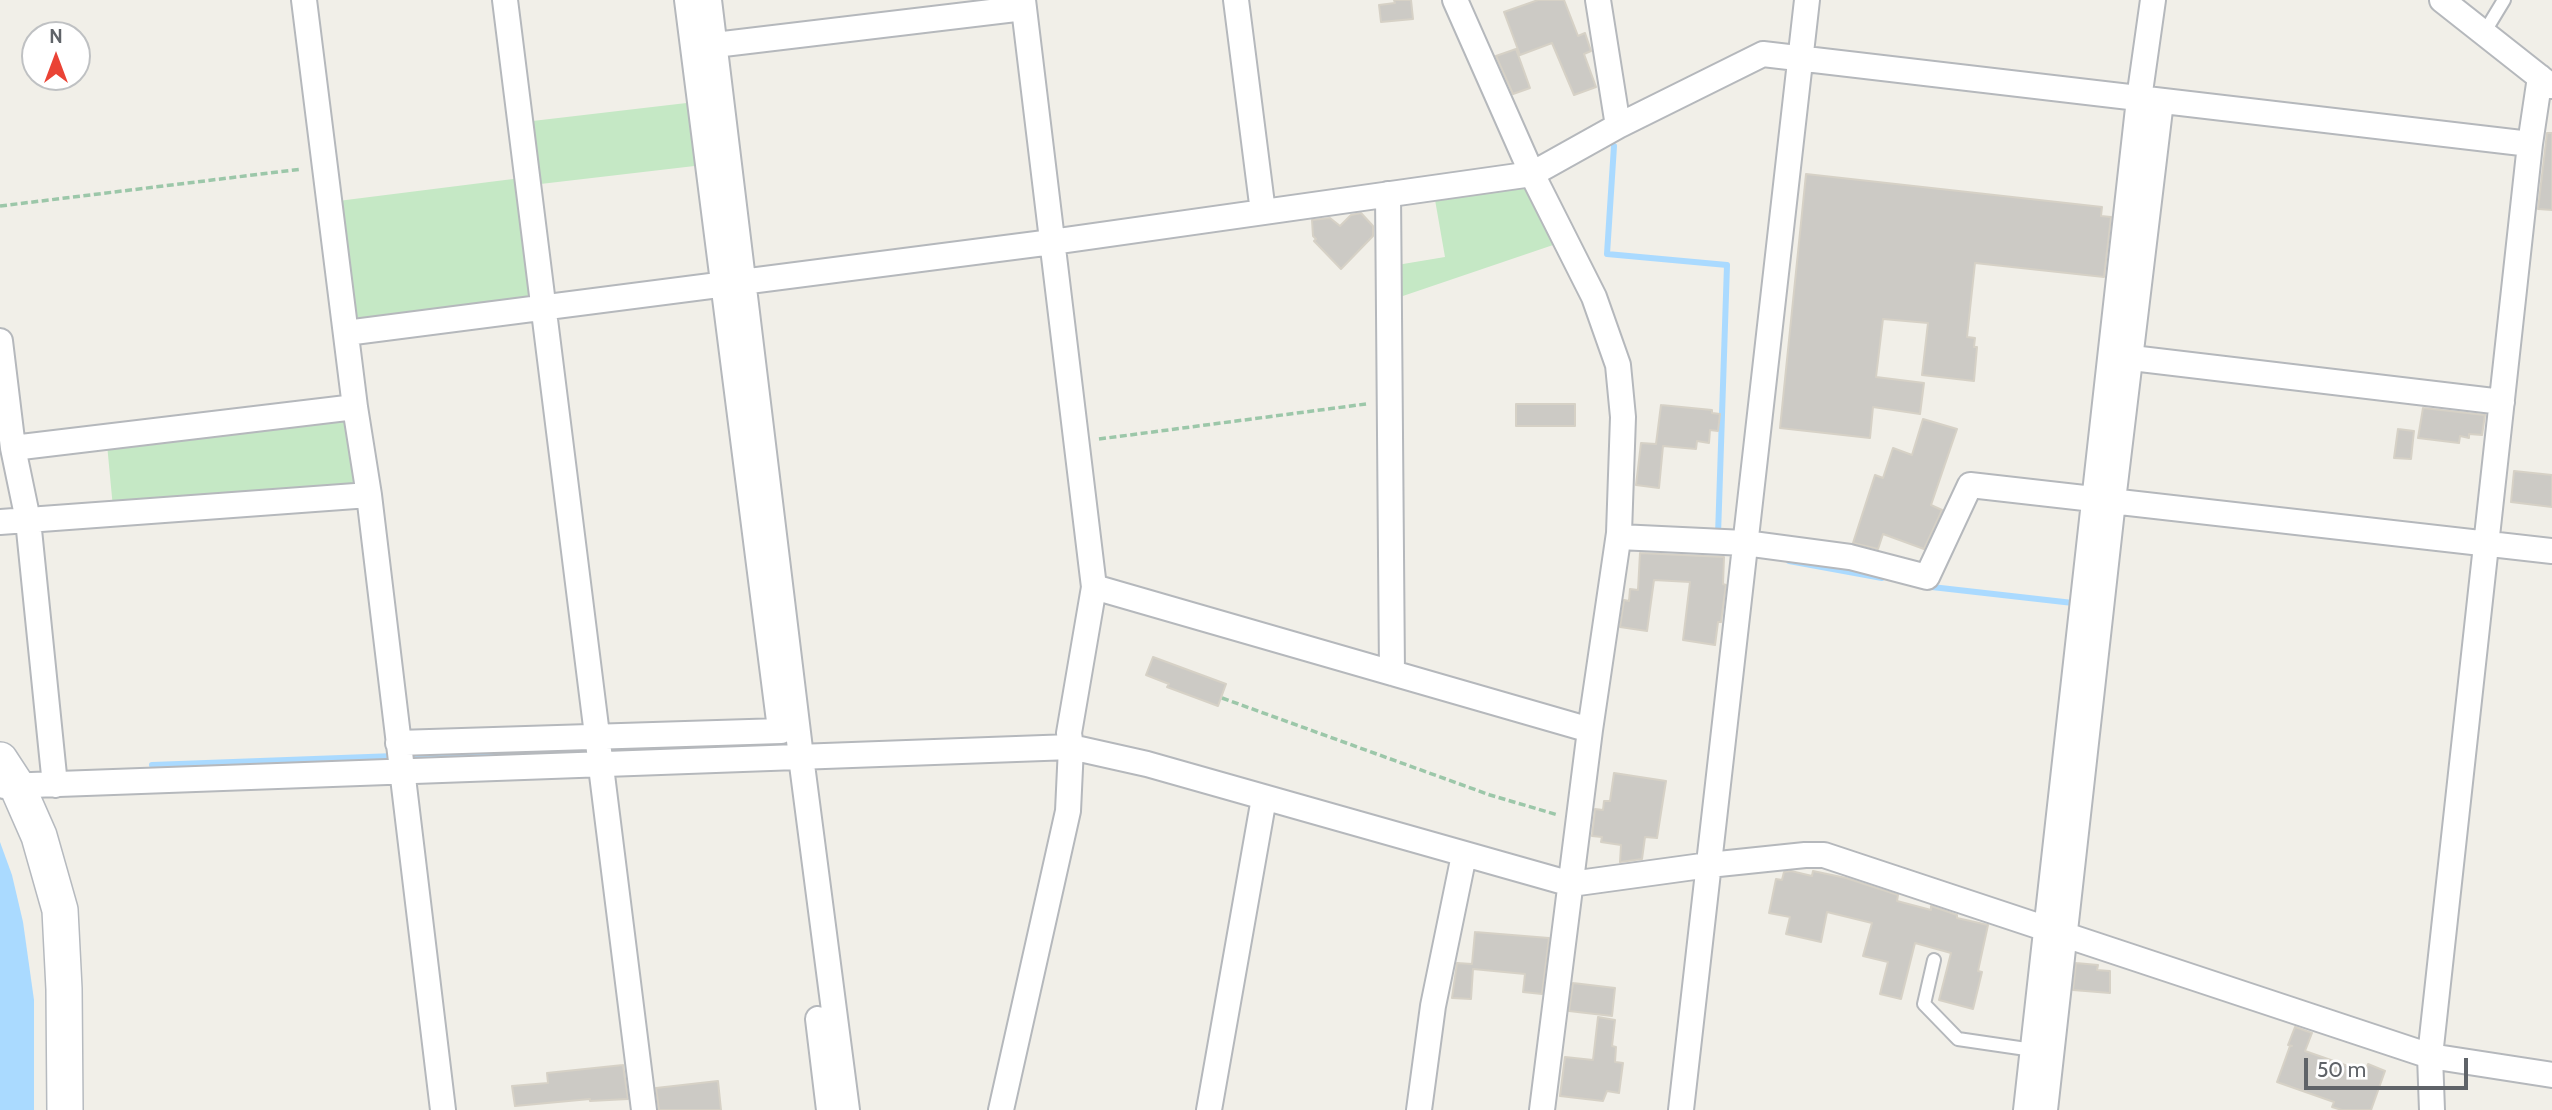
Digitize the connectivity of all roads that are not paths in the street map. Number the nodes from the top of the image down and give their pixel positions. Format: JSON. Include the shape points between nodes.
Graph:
{"nodes":[{"id":1,"x":304,"y":0,"type":"edge"},
{"id":2,"x":505,"y":0,"type":"edge"},
{"id":3,"x":687,"y":0,"type":"edge"},
{"id":4,"x":709,"y":0,"type":"edge"},
{"id":5,"x":1236,"y":0,"type":"edge"},
{"id":6,"x":1455,"y":0,"type":"edge"},
{"id":7,"x":1598,"y":0,"type":"edge"},
{"id":8,"x":1807,"y":0,"type":"edge"},
{"id":9,"x":2153,"y":0,"type":"edge"},
{"id":10,"x":2442,"y":0,"type":"edge"},
{"id":11,"x":2504,"y":0,"type":"edge"},
{"id":12,"x":1023,"y":4,"type":"edge"},
{"id":13,"x":2484,"y":33,"type":"junction"},
{"id":14,"x":715,"y":45,"type":"junction"},
{"id":15,"x":1800,"y":60,"type":"junction"},
{"id":16,"x":2546,"y":82,"type":"edge"},
{"id":17,"x":2150,"y":100,"type":"junction"},
{"id":18,"x":1618,"y":126,"type":"junction"},
{"id":19,"x":2530,"y":144,"type":"junction"},
{"id":20,"x":1532,"y":174,"type":"junction"},
{"id":21,"x":1388,"y":194,"type":"junction"},
{"id":22,"x":1263,"y":212,"type":"junction"},
{"id":23,"x":1052,"y":242,"type":"junction"},
{"id":24,"x":733,"y":282,"type":"junction"},
{"id":25,"x":543,"y":307,"type":"junction"},
{"id":26,"x":346,"y":333,"type":"junction"},
{"id":27,"x":0,"y":341,"type":"edge"},
{"id":28,"x":2120,"y":356,"type":"junction"},
{"id":29,"x":2502,"y":402,"type":"junction"},
{"id":30,"x":355,"y":407,"type":"junction"},
{"id":31,"x":13,"y":448,"type":"junction"},
{"id":32,"x":369,"y":495,"type":"junction"},
{"id":33,"x":2104,"y":500,"type":"junction"},
{"id":34,"x":28,"y":520,"type":"junction"},
{"id":35,"x":0,"y":522,"type":"edge"},
{"id":36,"x":1619,"y":537,"type":"junction"},
{"id":37,"x":1745,"y":542,"type":"junction"},
{"id":38,"x":2486,"y":544,"type":"junction"},
{"id":39,"x":2552,"y":551,"type":"edge"},
{"id":40,"x":1094,"y":587,"type":"junction"},
{"id":41,"x":1392,"y":673,"type":"junction"},
{"id":42,"x":1590,"y":730,"type":"junction"},
{"id":43,"x":1071,"y":747,"type":"junction"},
{"id":44,"x":786,"y":748,"type":"junction"},
{"id":45,"x":599,"y":750,"type":"junction"},
{"id":46,"x":399,"y":757,"type":"junction"},
{"id":47,"x":6,"y":777,"type":"edge"},
{"id":48,"x":55,"y":785,"type":"junction"},
{"id":49,"x":1264,"y":798,"type":"junction"},
{"id":50,"x":1464,"y":855,"type":"junction"},
{"id":51,"x":1709,"y":864,"type":"junction"},
{"id":52,"x":1571,"y":884,"type":"junction"},
{"id":53,"x":2055,"y":932,"type":"junction"},
{"id":54,"x":1934,"y":960,"type":"dead end"},
{"id":55,"x":2033,"y":1050,"type":"junction"},
{"id":56,"x":2430,"y":1056,"type":"junction"},
{"id":57,"x":2552,"y":1074,"type":"edge"},
{"id":58,"x":65,"y":1110,"type":"edge"},
{"id":59,"x":443,"y":1110,"type":"edge"},
{"id":60,"x":644,"y":1110,"type":"edge"},
{"id":61,"x":829,"y":1110,"type":"edge"},
{"id":62,"x":847,"y":1110,"type":"edge"},
{"id":63,"x":1001,"y":1110,"type":"edge"},
{"id":64,"x":1209,"y":1110,"type":"edge"},
{"id":65,"x":1419,"y":1110,"type":"edge"},
{"id":66,"x":1542,"y":1110,"type":"edge"},
{"id":67,"x":1681,"y":1110,"type":"edge"},
{"id":68,"x":2026,"y":1110,"type":"edge"},
{"id":69,"x":2045,"y":1110,"type":"edge"},
{"id":70,"x":2432,"y":1110,"type":"edge"}],
"edges":[{"from":1,"to":26,"type":"street"},
{"from":2,"to":25,"type":"street"},
{"from":3,"to":24,"type":"street"},
{"from":4,"to":14,"type":"street"},
{"from":5,"to":22,"type":"street"},
{"from":6,"to":20,"type":"street"},
{"from":7,"to":18,"type":"street"},
{"from":8,"to":15,"type":"street"},
{"from":9,"to":17,"type":"street"},
{"from":10,"to":13,"type":"street"},
{"from":11,"to":13,"type":"lane"},
{"from":12,"to":14,"type":"street"},
{"from":12,"to":23,"type":"street"},
{"from":13,"to":16,"type":"street"},
{"from":14,"to":24,"type":"street"},
{"from":15,"to":17,"type":"street"},
{"from":15,"to":18,"type":"street","via":[[1763,54]]},
{"from":15,"to":37,"type":"street"},
{"from":16,"to":19,"type":"street"},
{"from":17,"to":19,"type":"street"},
{"from":17,"to":28,"type":"street"},
{"from":18,"to":20,"type":"street"},
{"from":19,"to":29,"type":"street"},
{"from":20,"to":21,"type":"street"},
{"from":20,"to":36,"type":"street","via":[[1594,297],[1618,365],[1623,417]]},
{"from":21,"to":22,"type":"street"},
{"from":21,"to":41,"type":"street"},
{"from":22,"to":23,"type":"street"},
{"from":23,"to":24,"type":"street"},
{"from":23,"to":40,"type":"street"},
{"from":24,"to":25,"type":"street"},
{"from":24,"to":44,"type":"street"},
{"from":25,"to":26,"type":"street"},
{"from":25,"to":45,"type":"street"},
{"from":26,"to":30,"type":"street"},
{"from":27,"to":31,"type":"street"},
{"from":28,"to":29,"type":"street"},
{"from":28,"to":33,"type":"street"},
{"from":29,"to":38,"type":"street"},
{"from":30,"to":31,"type":"street"},
{"from":30,"to":32,"type":"street"},
{"from":31,"to":34,"type":"street"},
{"from":32,"to":34,"type":"street"},
{"from":32,"to":46,"type":"street"},
{"from":33,"to":37,"type":"street","via":[[1970,485],[1927,578],[1850,557]]},
{"from":33,"to":38,"type":"street"},
{"from":33,"to":53,"type":"street"},
{"from":34,"to":35,"type":"street"},
{"from":34,"to":48,"type":"street"},
{"from":36,"to":37,"type":"street"},
{"from":36,"to":42,"type":"street"},
{"from":37,"to":51,"type":"street"},
{"from":38,"to":39,"type":"street"},
{"from":38,"to":56,"type":"street"},
{"from":40,"to":41,"type":"street"},
{"from":40,"to":43,"type":"street","via":[[1069,733]]},
{"from":41,"to":42,"type":"street"},
{"from":42,"to":52,"type":"street"},
{"from":43,"to":44,"type":"street"},
{"from":43,"to":49,"type":"street"},
{"from":43,"to":63,"type":"street","via":[[1068,811]]},
{"from":44,"to":45,"type":"street"},
{"from":44,"to":61,"type":"street"},
{"from":44,"to":62,"type":"street"},
{"from":45,"to":46,"type":"street"},
{"from":45,"to":60,"type":"street"},
{"from":46,"to":48,"type":"street"},
{"from":46,"to":59,"type":"street"},
{"from":47,"to":48,"type":"street"},
{"from":47,"to":58,"type":"street","via":[[39,836],[60,910]]},
{"from":49,"to":50,"type":"street"},
{"from":49,"to":64,"type":"street"},
{"from":50,"to":52,"type":"street"},
{"from":50,"to":65,"type":"street","via":[[1433,1006]]},
{"from":51,"to":52,"type":"street"},
{"from":51,"to":53,"type":"street","via":[[1824,855]]},
{"from":51,"to":67,"type":"street"},
{"from":52,"to":66,"type":"street"},
{"from":53,"to":55,"type":"street"},
{"from":53,"to":56,"type":"street"},
{"from":53,"to":69,"type":"street"},
{"from":54,"to":55,"type":"lane","via":[[1924,1004],[1958,1039]]},
{"from":55,"to":68,"type":"street"},
{"from":56,"to":57,"type":"street"},
{"from":56,"to":70,"type":"street"}]}
